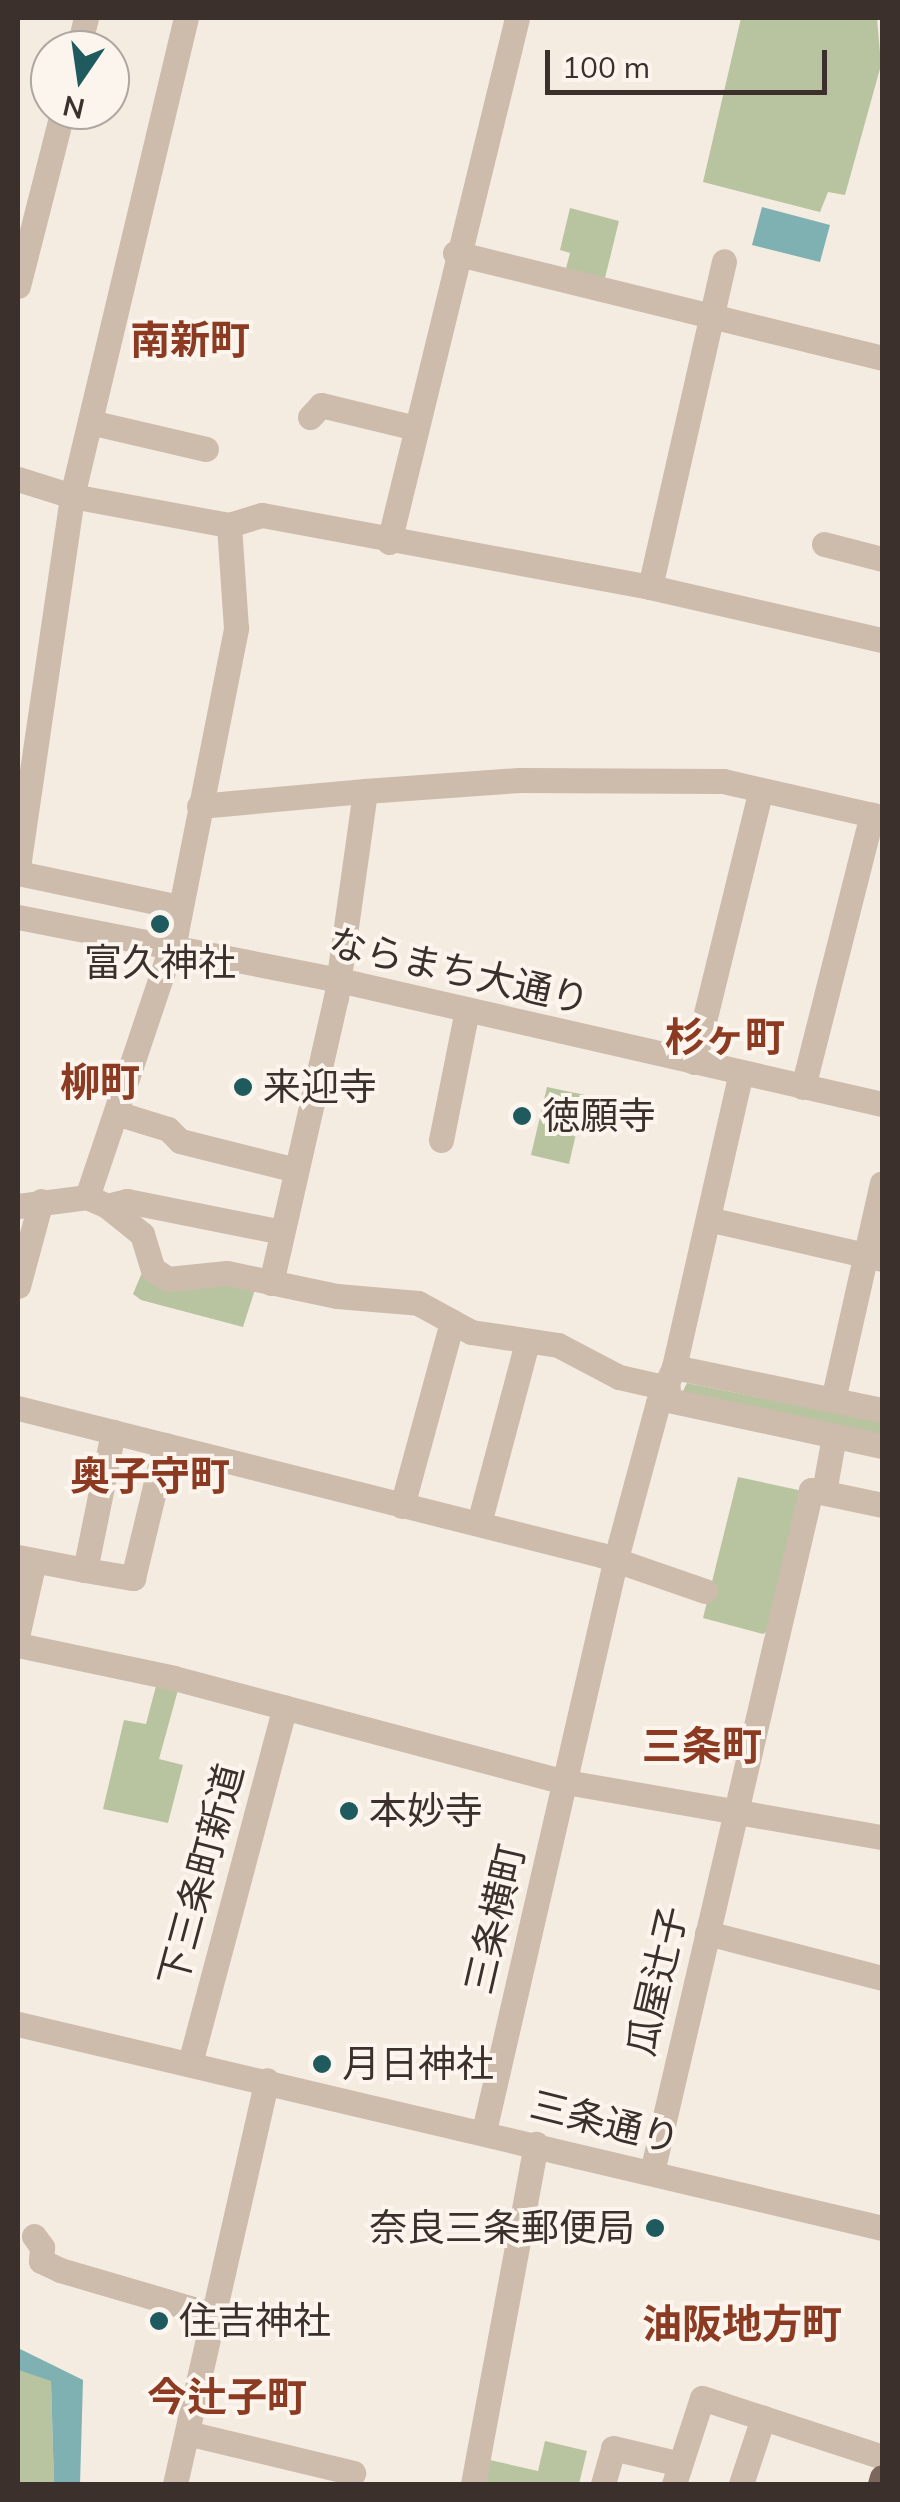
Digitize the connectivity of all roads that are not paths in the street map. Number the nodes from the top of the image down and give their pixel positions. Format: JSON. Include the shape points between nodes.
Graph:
{"nodes":[{"id":1,"x":186,"y":18,"type":"edge"},
{"id":2,"x":516,"y":18,"type":"edge"},
{"id":3,"x":57,"y":130,"type":"edge"},
{"id":4,"x":455,"y":253,"type":"junction"},
{"id":5,"x":724,"y":261,"type":"dead end"},
{"id":6,"x":18,"y":286,"type":"edge"},
{"id":7,"x":710,"y":315,"type":"junction"},
{"id":8,"x":882,"y":358,"type":"edge"},
{"id":9,"x":310,"y":417,"type":"dead end"},
{"id":10,"x":90,"y":422,"type":"junction"},
{"id":11,"x":415,"y":428,"type":"junction"},
{"id":12,"x":206,"y":449,"type":"dead end"},
{"id":13,"x":18,"y":479,"type":"edge"},
{"id":14,"x":72,"y":496,"type":"junction"},
{"id":15,"x":229,"y":525,"type":"junction"},
{"id":16,"x":389,"y":542,"type":"junction"},
{"id":17,"x":824,"y":544,"type":"dead end"},
{"id":18,"x":882,"y":559,"type":"edge"},
{"id":19,"x":650,"y":587,"type":"junction"},
{"id":20,"x":882,"y":640,"type":"edge"},
{"id":21,"x":365,"y":791,"type":"junction"},
{"id":22,"x":760,"y":793,"type":"junction"},
{"id":23,"x":199,"y":806,"type":"junction"},
{"id":24,"x":877,"y":816,"type":"edge"},
{"id":25,"x":18,"y":870,"type":"edge"},
{"id":26,"x":179,"y":907,"type":"junction"},
{"id":27,"x":18,"y":917,"type":"edge"},
{"id":28,"x":171,"y":946,"type":"junction"},
{"id":29,"x":339,"y":980,"type":"junction"},
{"id":30,"x":467,"y":1010,"type":"junction"},
{"id":31,"x":694,"y":1062,"type":"junction"},
{"id":32,"x":741,"y":1073,"type":"junction"},
{"id":33,"x":802,"y":1087,"type":"junction"},
{"id":34,"x":882,"y":1104,"type":"edge"},
{"id":35,"x":116,"y":1113,"type":"junction"},
{"id":36,"x":441,"y":1140,"type":"dead end"},
{"id":37,"x":296,"y":1170,"type":"junction"},
{"id":38,"x":882,"y":1183,"type":"edge"},
{"id":39,"x":97,"y":1201,"type":"junction"},
{"id":40,"x":29,"y":1203,"type":"edge"},
{"id":41,"x":708,"y":1219,"type":"junction"},
{"id":42,"x":282,"y":1232,"type":"junction"},
{"id":43,"x":874,"y":1257,"type":"edge"},
{"id":44,"x":18,"y":1280,"type":"edge"},
{"id":45,"x":271,"y":1283,"type":"junction"},
{"id":46,"x":452,"y":1322,"type":"junction"},
{"id":47,"x":527,"y":1342,"type":"junction"},
{"id":48,"x":669,"y":1385,"type":"junction"},
{"id":49,"x":833,"y":1400,"type":"junction"},
{"id":50,"x":18,"y":1408,"type":"edge"},
{"id":51,"x":882,"y":1410,"type":"edge"},
{"id":52,"x":113,"y":1432,"type":"junction"},
{"id":53,"x":834,"y":1436,"type":"junction"},
{"id":54,"x":165,"y":1446,"type":"junction"},
{"id":55,"x":882,"y":1446,"type":"edge"},
{"id":56,"x":824,"y":1492,"type":"junction"},
{"id":57,"x":882,"y":1505,"type":"edge"},
{"id":58,"x":402,"y":1506,"type":"junction"},
{"id":59,"x":479,"y":1524,"type":"junction"},
{"id":60,"x":26,"y":1559,"type":"edge"},
{"id":61,"x":615,"y":1562,"type":"junction"},
{"id":62,"x":85,"y":1570,"type":"junction"},
{"id":63,"x":705,"y":1592,"type":"dead end"},
{"id":64,"x":18,"y":1632,"type":"edge"},
{"id":65,"x":18,"y":1645,"type":"edge"},
{"id":66,"x":285,"y":1706,"type":"junction"},
{"id":67,"x":566,"y":1782,"type":"junction"},
{"id":68,"x":736,"y":1806,"type":"junction"},
{"id":69,"x":882,"y":1837,"type":"edge"},
{"id":70,"x":707,"y":1933,"type":"junction"},
{"id":71,"x":882,"y":1978,"type":"edge"},
{"id":72,"x":18,"y":2024,"type":"edge"},
{"id":73,"x":190,"y":2063,"type":"junction"},
{"id":74,"x":267,"y":2080,"type":"junction"},
{"id":75,"x":484,"y":2131,"type":"junction"},
{"id":76,"x":536,"y":2144,"type":"junction"},
{"id":77,"x":652,"y":2172,"type":"junction"},
{"id":78,"x":882,"y":2228,"type":"edge"},
{"id":79,"x":34,"y":2236,"type":"dead end"},
{"id":80,"x":214,"y":2315,"type":"junction"},
{"id":81,"x":764,"y":2418,"type":"junction"},
{"id":82,"x":186,"y":2434,"type":"junction"},
{"id":83,"x":882,"y":2457,"type":"edge"},
{"id":84,"x":353,"y":2473,"type":"dead end"},
{"id":85,"x":677,"y":2474,"type":"edge"},
{"id":86,"x":175,"y":2484,"type":"edge"},
{"id":87,"x":473,"y":2484,"type":"edge"},
{"id":88,"x":603,"y":2484,"type":"edge"},
{"id":89,"x":741,"y":2484,"type":"edge"}],
"edges":[{"from":1,"to":10,"type":"street"},
{"from":2,"to":4,"type":"street"},
{"from":3,"to":6,"type":"street"},
{"from":4,"to":7,"type":"street"},
{"from":4,"to":11,"type":"street"},
{"from":5,"to":7,"type":"street"},
{"from":7,"to":8,"type":"street"},
{"from":7,"to":19,"type":"street"},
{"from":9,"to":11,"type":"street","via":[[321,405]]},
{"from":10,"to":12,"type":"street"},
{"from":10,"to":14,"type":"street"},
{"from":11,"to":16,"type":"street"},
{"from":13,"to":14,"type":"street"},
{"from":14,"to":15,"type":"street"},
{"from":14,"to":25,"type":"street"},
{"from":15,"to":16,"type":"street","via":[[262,515]]},
{"from":15,"to":23,"type":"street","via":[[236,628]]},
{"from":16,"to":19,"type":"street"},
{"from":17,"to":18,"type":"street"},
{"from":19,"to":20,"type":"street"},
{"from":21,"to":22,"type":"street","via":[[520,780],[723,781]]},
{"from":21,"to":23,"type":"street"},
{"from":21,"to":29,"type":"street"},
{"from":22,"to":24,"type":"street"},
{"from":22,"to":31,"type":"street"},
{"from":23,"to":26,"type":"street"},
{"from":24,"to":33,"type":"street"},
{"from":25,"to":26,"type":"street"},
{"from":26,"to":28,"type":"street"},
{"from":27,"to":28,"type":"street","name":"ならまち大通り"},
{"from":28,"to":29,"type":"street","name":"ならまち大通り"},
{"from":28,"to":35,"type":"street"},
{"from":29,"to":30,"type":"street","name":"ならまち大通り"},
{"from":29,"to":37,"type":"street"},
{"from":30,"to":31,"type":"street","name":"ならまち大通り"},
{"from":30,"to":36,"type":"street"},
{"from":31,"to":32,"type":"street","name":"ならまち大通り"},
{"from":32,"to":33,"type":"street","name":"ならまち大通り"},
{"from":32,"to":41,"type":"street","name":"三条横町"},
{"from":33,"to":34,"type":"street","name":"ならまち大通り"},
{"from":35,"to":37,"type":"street","via":[[168,1129],[180,1141]]},
{"from":35,"to":39,"type":"street"},
{"from":37,"to":42,"type":"street"},
{"from":38,"to":43,"type":"street"},
{"from":39,"to":40,"type":"street"},
{"from":39,"to":42,"type":"street"},
{"from":39,"to":45,"type":"street","via":[[142,1234],[153,1269],[168,1280],[227,1272]]},
{"from":40,"to":44,"type":"street"},
{"from":41,"to":43,"type":"street"},
{"from":41,"to":48,"type":"street","name":"三条横町"},
{"from":42,"to":45,"type":"street"},
{"from":43,"to":49,"type":"street"},
{"from":45,"to":46,"type":"street","via":[[418,1303]]},
{"from":46,"to":47,"type":"street"},
{"from":46,"to":58,"type":"street"},
{"from":47,"to":48,"type":"street","via":[[558,1345],[620,1377]]},
{"from":47,"to":59,"type":"street"},
{"from":48,"to":49,"type":"street"},
{"from":48,"to":53,"type":"street"},
{"from":48,"to":61,"type":"street","name":"三条横町","via":[[658,1403]]},
{"from":49,"to":51,"type":"street"},
{"from":50,"to":52,"type":"street"},
{"from":52,"to":54,"type":"street"},
{"from":52,"to":62,"type":"street"},
{"from":53,"to":55,"type":"street"},
{"from":53,"to":56,"type":"street"},
{"from":54,"to":58,"type":"street"},
{"from":54,"to":62,"type":"street","via":[[133,1578]]},
{"from":56,"to":57,"type":"street"},
{"from":56,"to":68,"type":"street","name":"瓜屋辻子","via":[[811,1490]]},
{"from":58,"to":59,"type":"street"},
{"from":59,"to":61,"type":"street"},
{"from":60,"to":62,"type":"street"},
{"from":60,"to":64,"type":"street"},
{"from":61,"to":63,"type":"street"},
{"from":61,"to":67,"type":"street","name":"三条横町"},
{"from":65,"to":66,"type":"street"},
{"from":66,"to":67,"type":"street"},
{"from":66,"to":73,"type":"street","name":"下三条町新道"},
{"from":67,"to":68,"type":"street"},
{"from":67,"to":75,"type":"street","name":"三条横町"},
{"from":68,"to":69,"type":"street"},
{"from":68,"to":70,"type":"street","name":"瓜屋辻子"},
{"from":70,"to":71,"type":"street"},
{"from":70,"to":77,"type":"street","name":"瓜屋辻子"},
{"from":72,"to":73,"type":"street","name":"三条通り"},
{"from":73,"to":74,"type":"street","name":"三条通り"},
{"from":74,"to":75,"type":"street","name":"三条通り"},
{"from":74,"to":80,"type":"street"},
{"from":75,"to":76,"type":"street","name":"三条通り"},
{"from":76,"to":77,"type":"street","name":"三条通り"},
{"from":76,"to":87,"type":"street"},
{"from":77,"to":78,"type":"street","name":"三条通り"},
{"from":79,"to":80,"type":"street","via":[[41,2261],[60,2270]]},
{"from":80,"to":82,"type":"street"},
{"from":81,"to":83,"type":"street"},
{"from":81,"to":85,"type":"street","via":[[702,2398]]},
{"from":81,"to":89,"type":"street"},
{"from":82,"to":84,"type":"street"},
{"from":82,"to":86,"type":"street"},
{"from":85,"to":88,"type":"street","via":[[613,2448]]}]}
